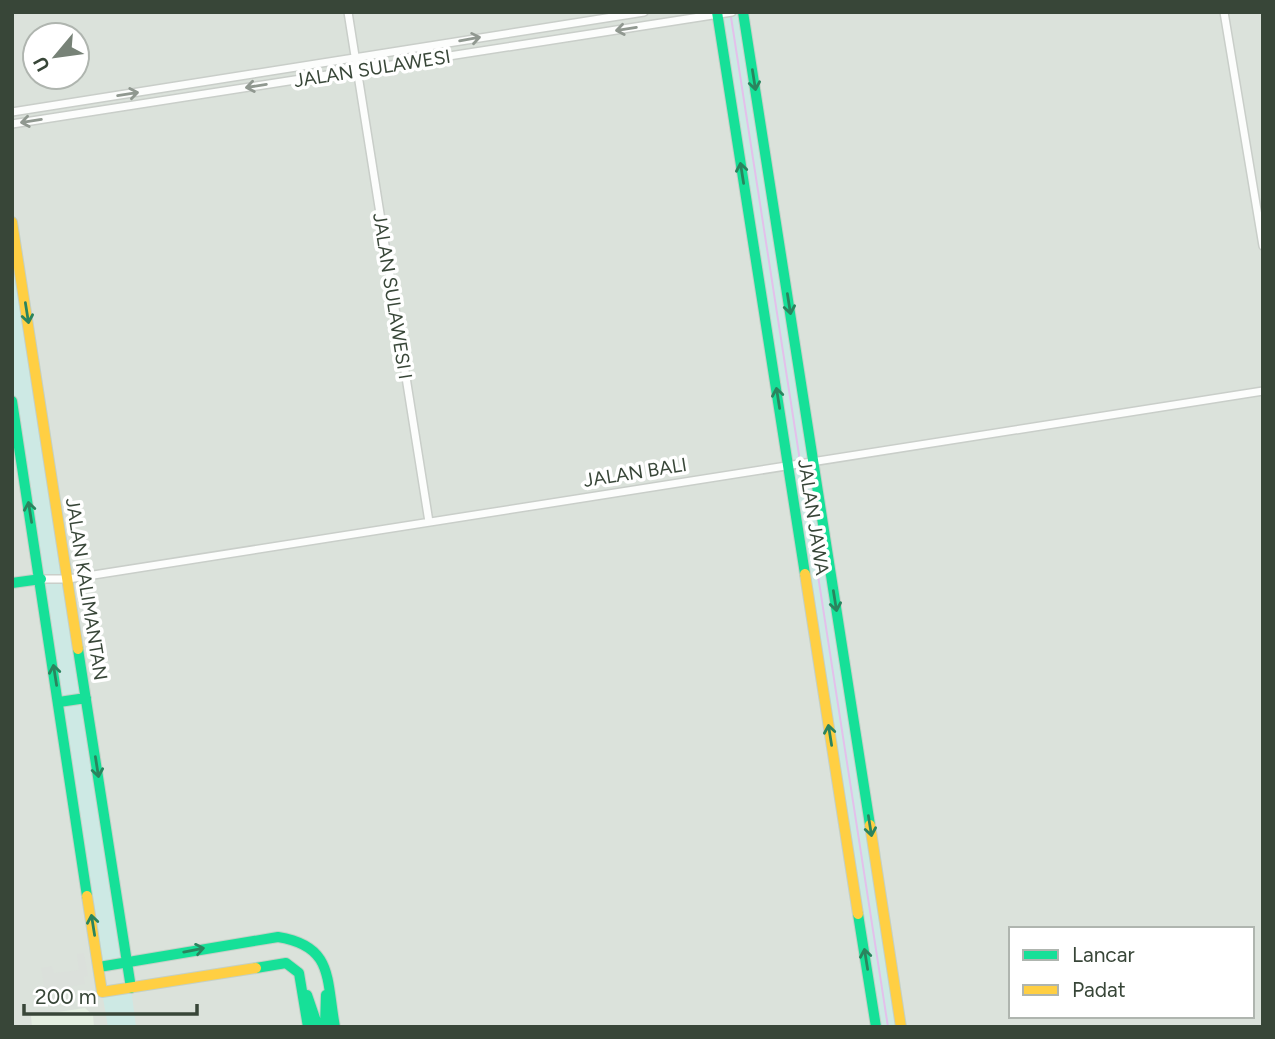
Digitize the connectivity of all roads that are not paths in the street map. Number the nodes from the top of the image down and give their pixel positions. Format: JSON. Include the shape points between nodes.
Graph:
{"nodes":[{"id":1,"x":348,"y":12,"type":"edge"},
{"id":2,"x":644,"y":12,"type":"edge"},
{"id":3,"x":732,"y":12,"type":"edge"},
{"id":4,"x":743,"y":12,"type":"edge"},
{"id":5,"x":1224,"y":12,"type":"edge"},
{"id":6,"x":719,"y":13,"type":"edge"},
{"id":7,"x":355,"y":60,"type":"junction"},
{"id":8,"x":357,"y":71,"type":"junction"},
{"id":9,"x":12,"y":112,"type":"edge"},
{"id":10,"x":12,"y":124,"type":"edge"},
{"id":11,"x":12,"y":222,"type":"edge"},
{"id":12,"x":1263,"y":246,"type":"edge"},
{"id":13,"x":1263,"y":391,"type":"edge"},
{"id":14,"x":12,"y":401,"type":"edge"},
{"id":15,"x":810,"y":461,"type":"junction"},
{"id":16,"x":791,"y":465,"type":"junction"},
{"id":17,"x":429,"y":522,"type":"junction"},
{"id":18,"x":41,"y":579,"type":"junction"},
{"id":19,"x":68,"y":579,"type":"junction"},
{"id":20,"x":12,"y":583,"type":"edge"},
{"id":21,"x":86,"y":698,"type":"junction"},
{"id":22,"x":59,"y":702,"type":"junction"},
{"id":23,"x":127,"y":962,"type":"junction"},
{"id":24,"x":99,"y":967,"type":"junction"},
{"id":25,"x":327,"y":981,"type":"junction"},
{"id":26,"x":302,"y":984,"type":"junction"},
{"id":27,"x":131,"y":988,"type":"junction"},
{"id":28,"x":308,"y":1027,"type":"edge"},
{"id":29,"x":318,"y":1027,"type":"edge"},
{"id":30,"x":325,"y":1027,"type":"edge"},
{"id":31,"x":335,"y":1027,"type":"edge"},
{"id":32,"x":876,"y":1027,"type":"edge"},
{"id":33,"x":901,"y":1027,"type":"edge"}],
"edges":[{"from":1,"to":7,"type":"street","name":"JALAN SULAWESI I"},
{"from":7,"to":2,"type":"street","name":"JALAN SULAWESI","one_way":true},
{"from":3,"to":6,"type":"street","name":"JALAN SULAWESI"},
{"from":4,"to":15,"type":"street","name":"JALAN JAWA","one_way":true},
{"from":5,"to":12,"type":"street"},
{"from":6,"to":8,"type":"street","name":"JALAN SULAWESI","one_way":true},
{"from":16,"to":6,"type":"street","name":"JALAN JAWA","one_way":true},
{"from":7,"to":8,"type":"street","name":"JALAN SULAWESI I"},
{"from":9,"to":7,"type":"street","name":"JALAN SULAWESI","one_way":true},
{"from":8,"to":10,"type":"street","name":"JALAN SULAWESI","one_way":true},
{"from":8,"to":17,"type":"street","name":"JALAN SULAWESI I"},
{"from":11,"to":19,"type":"street","name":"JALAN KALIMANTAN","one_way":true},
{"from":13,"to":15,"type":"street","name":"JALAN BALI"},
{"from":18,"to":14,"type":"street","one_way":true},
{"from":15,"to":16,"type":"street","name":"JALAN BALI"},
{"from":15,"to":33,"type":"street","name":"JALAN JAWA","one_way":true},
{"from":16,"to":17,"type":"street","name":"JALAN BALI"},
{"from":32,"to":16,"type":"street","name":"JALAN JAWA","one_way":true},
{"from":17,"to":19,"type":"street","name":"JALAN BALI"},
{"from":18,"to":19,"type":"street","name":"JALAN BALI"},
{"from":18,"to":20,"type":"street","name":"JALAN BALI"},
{"from":22,"to":18,"type":"street","one_way":true},
{"from":19,"to":21,"type":"street","name":"JALAN KALIMANTAN"},
{"from":21,"to":22,"type":"street"},
{"from":21,"to":23,"type":"street","name":"JALAN KALIMANTAN","one_way":true},
{"from":24,"to":22,"type":"street","one_way":true},
{"from":23,"to":24,"type":"street"},
{"from":23,"to":25,"type":"street","one_way":true,"via":[[290,938],[315,949],[323,960]]},
{"from":23,"to":27,"type":"street","name":"JALAN KALIMANTAN"},
{"from":24,"to":27,"type":"street","via":[[102,992]]},
{"from":25,"to":30,"type":"street"},
{"from":25,"to":31,"type":"street"},
{"from":26,"to":27,"type":"street","via":[[299,972],[286,963]]},
{"from":26,"to":28,"type":"street"},
{"from":26,"to":29,"type":"street"}]}
